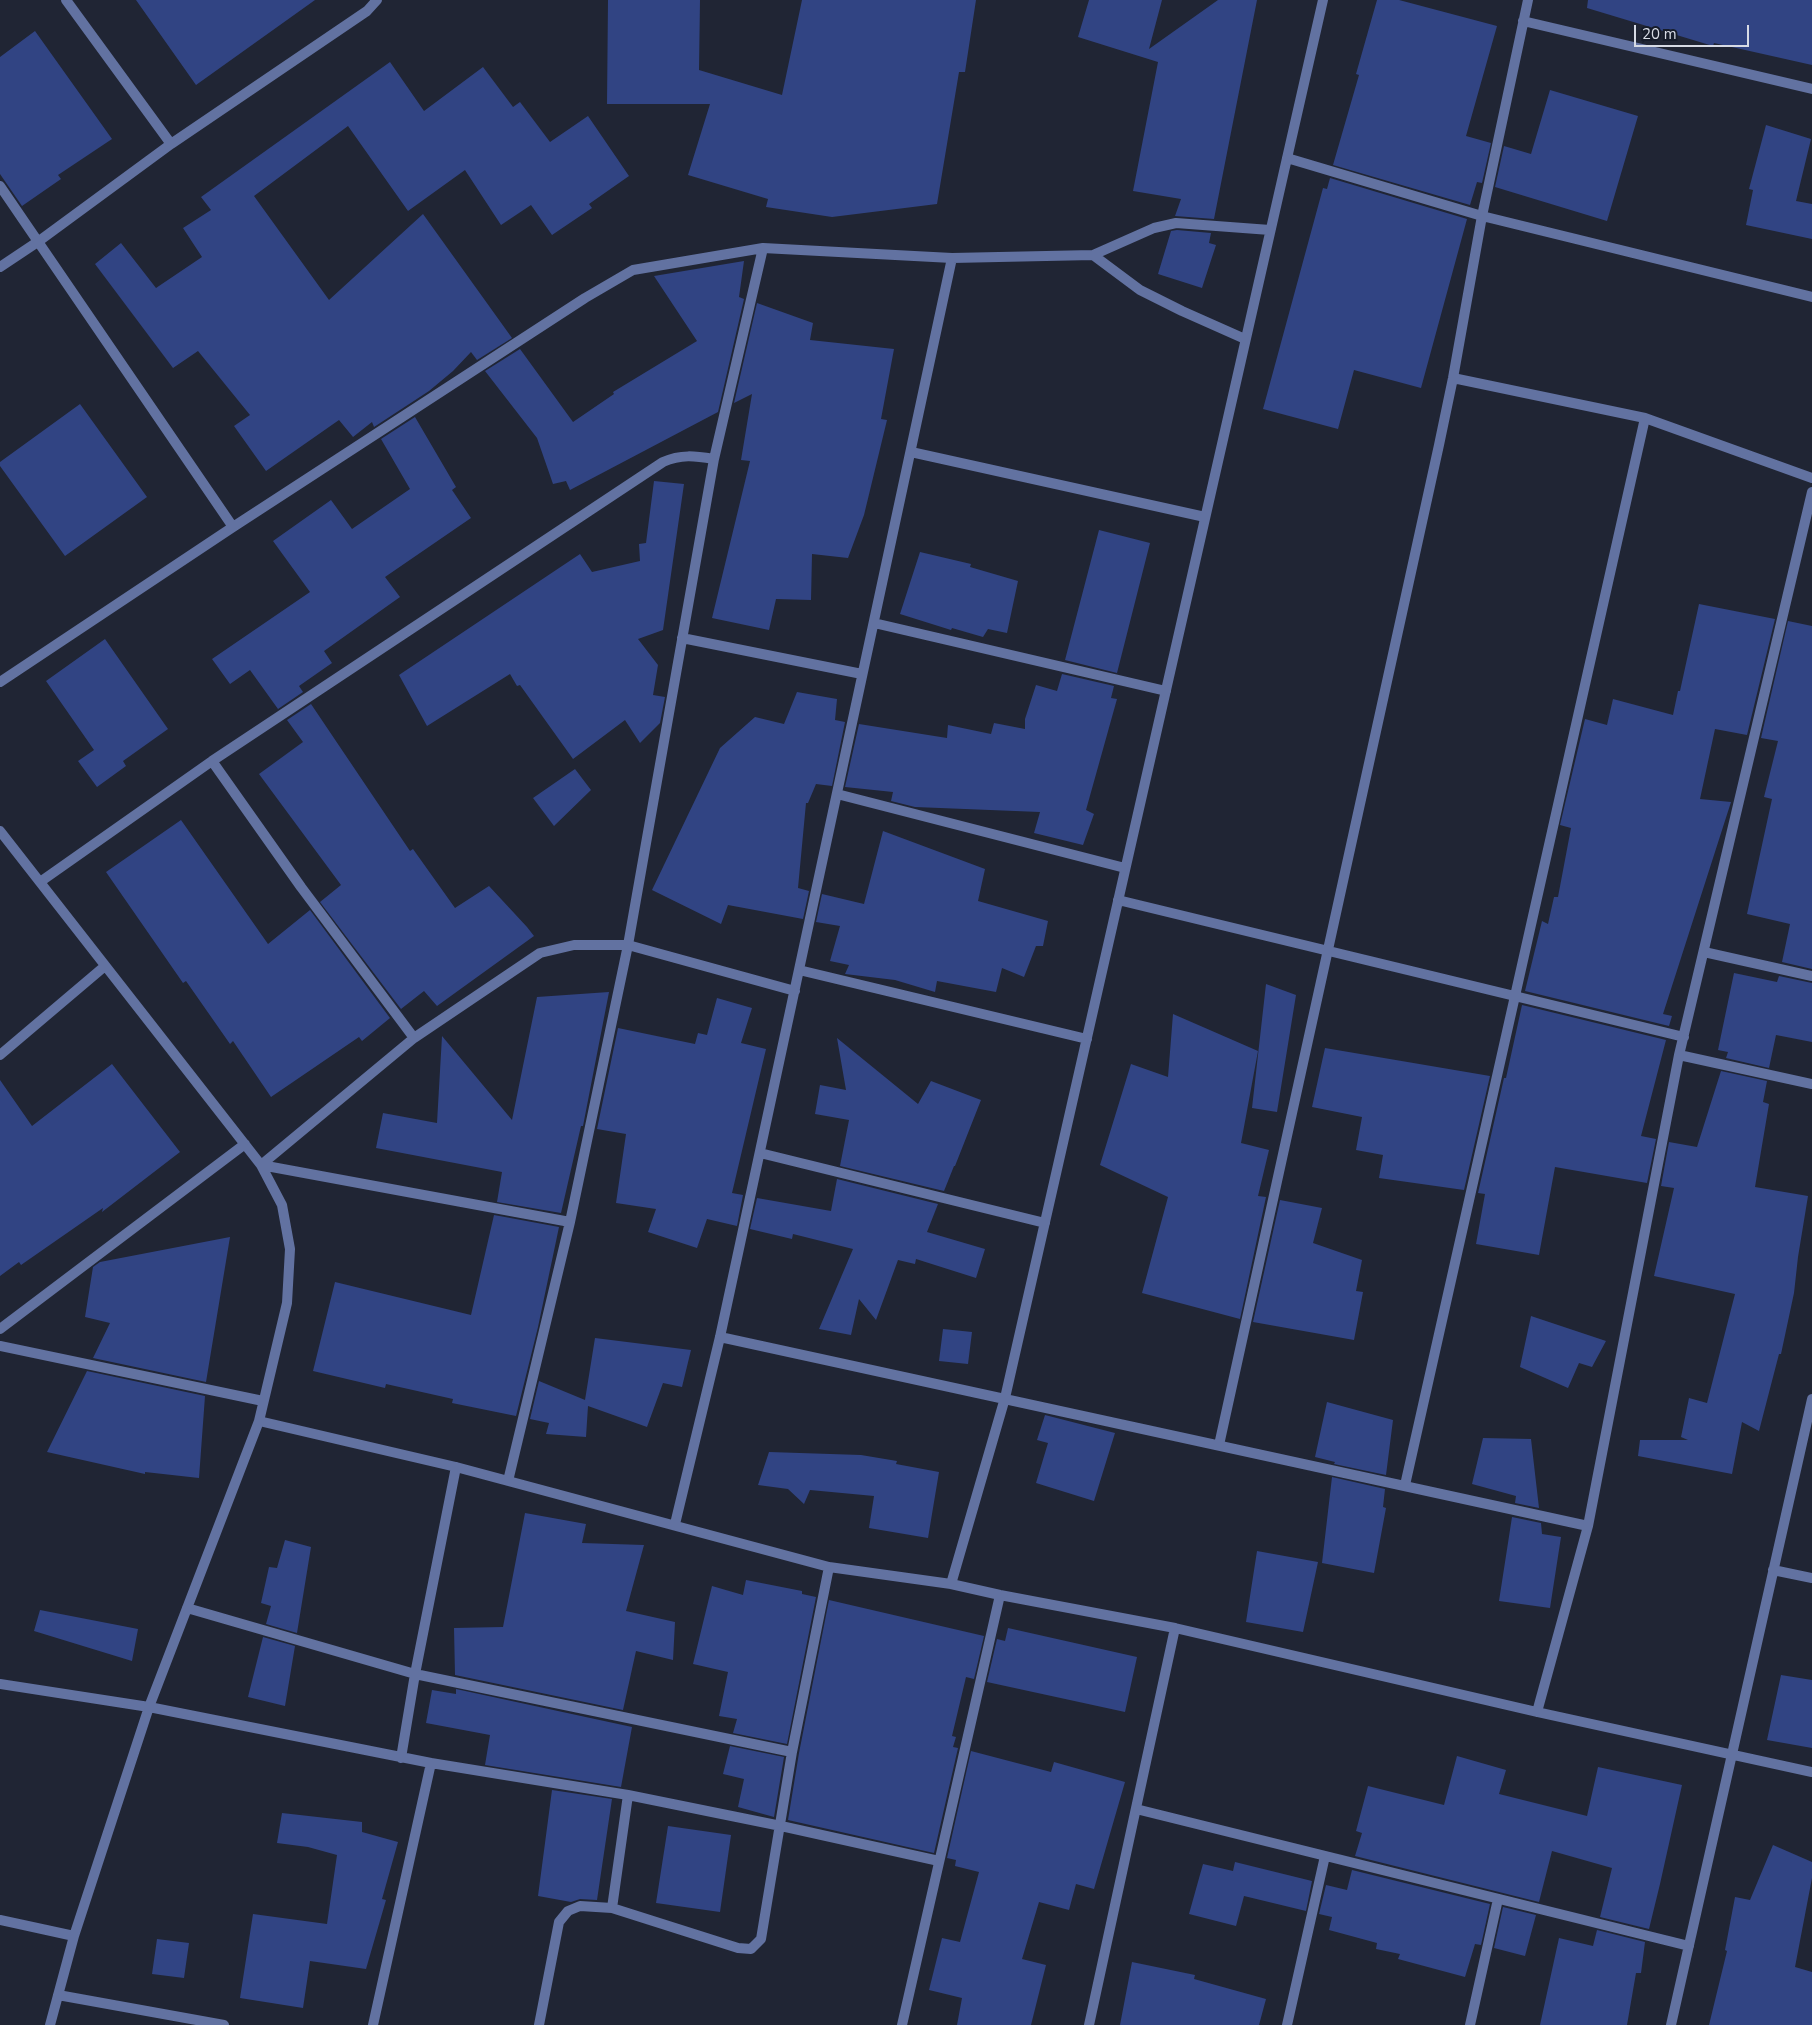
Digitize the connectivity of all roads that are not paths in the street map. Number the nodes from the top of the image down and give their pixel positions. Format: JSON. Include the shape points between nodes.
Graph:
{"nodes":[{"id":1,"x":66,"y":0,"type":"edge"},
{"id":2,"x":377,"y":0,"type":"edge"},
{"id":3,"x":1323,"y":0,"type":"edge"},
{"id":4,"x":1528,"y":0,"type":"edge"},
{"id":5,"x":1523,"y":21,"type":"junction"},
{"id":6,"x":1812,"y":89,"type":"edge"},
{"id":7,"x":171,"y":144,"type":"junction"},
{"id":8,"x":1287,"y":158,"type":"junction"},
{"id":9,"x":0,"y":186,"type":"edge"},
{"id":10,"x":1482,"y":216,"type":"junction"},
{"id":11,"x":1270,"y":230,"type":"junction"},
{"id":12,"x":39,"y":241,"type":"junction"},
{"id":13,"x":763,"y":248,"type":"junction"},
{"id":14,"x":1093,"y":255,"type":"junction"},
{"id":15,"x":952,"y":258,"type":"junction"},
{"id":16,"x":0,"y":267,"type":"edge"},
{"id":17,"x":1812,"y":296,"type":"edge"},
{"id":18,"x":1245,"y":339,"type":"junction"},
{"id":19,"x":1453,"y":378,"type":"junction"},
{"id":20,"x":1645,"y":418,"type":"junction"},
{"id":21,"x":911,"y":452,"type":"junction"},
{"id":22,"x":714,"y":459,"type":"junction"},
{"id":23,"x":1812,"y":478,"type":"edge"},
{"id":24,"x":1812,"y":492,"type":"edge"},
{"id":25,"x":1205,"y":517,"type":"junction"},
{"id":26,"x":233,"y":527,"type":"junction"},
{"id":27,"x":874,"y":623,"type":"junction"},
{"id":28,"x":682,"y":638,"type":"junction"},
{"id":29,"x":862,"y":674,"type":"junction"},
{"id":30,"x":0,"y":682,"type":"edge"},
{"id":31,"x":1166,"y":691,"type":"junction"},
{"id":32,"x":212,"y":761,"type":"junction"},
{"id":33,"x":837,"y":794,"type":"junction"},
{"id":34,"x":0,"y":831,"type":"edge"},
{"id":35,"x":1125,"y":868,"type":"junction"},
{"id":36,"x":40,"y":882,"type":"junction"},
{"id":37,"x":1118,"y":900,"type":"junction"},
{"id":38,"x":628,"y":944,"type":"junction"},
{"id":39,"x":1328,"y":951,"type":"junction"},
{"id":40,"x":1704,"y":952,"type":"junction"},
{"id":41,"x":105,"y":966,"type":"junction"},
{"id":42,"x":799,"y":970,"type":"junction"},
{"id":43,"x":1812,"y":976,"type":"edge"},
{"id":44,"x":795,"y":991,"type":"junction"},
{"id":45,"x":1515,"y":996,"type":"junction"},
{"id":46,"x":1684,"y":1037,"type":"junction"},
{"id":47,"x":414,"y":1038,"type":"junction"},
{"id":48,"x":1086,"y":1039,"type":"junction"},
{"id":49,"x":0,"y":1055,"type":"edge"},
{"id":50,"x":1680,"y":1056,"type":"junction"},
{"id":51,"x":1812,"y":1084,"type":"edge"},
{"id":52,"x":245,"y":1144,"type":"junction"},
{"id":53,"x":760,"y":1153,"type":"junction"},
{"id":54,"x":261,"y":1165,"type":"junction"},
{"id":55,"x":570,"y":1222,"type":"junction"},
{"id":56,"x":1045,"y":1223,"type":"junction"},
{"id":57,"x":0,"y":1328,"type":"edge"},
{"id":58,"x":720,"y":1337,"type":"junction"},
{"id":59,"x":0,"y":1346,"type":"edge"},
{"id":60,"x":1005,"y":1398,"type":"junction"},
{"id":61,"x":1812,"y":1399,"type":"edge"},
{"id":62,"x":263,"y":1401,"type":"junction"},
{"id":63,"x":259,"y":1421,"type":"junction"},
{"id":64,"x":1219,"y":1445,"type":"junction"},
{"id":65,"x":456,"y":1467,"type":"junction"},
{"id":66,"x":508,"y":1481,"type":"junction"},
{"id":67,"x":1405,"y":1485,"type":"junction"},
{"id":68,"x":675,"y":1524,"type":"junction"},
{"id":69,"x":1588,"y":1526,"type":"junction"},
{"id":70,"x":829,"y":1567,"type":"junction"},
{"id":71,"x":1773,"y":1570,"type":"junction"},
{"id":72,"x":1812,"y":1578,"type":"edge"},
{"id":73,"x":951,"y":1584,"type":"junction"},
{"id":74,"x":1000,"y":1595,"type":"junction"},
{"id":75,"x":187,"y":1608,"type":"junction"},
{"id":76,"x":1175,"y":1628,"type":"junction"},
{"id":77,"x":415,"y":1674,"type":"junction"},
{"id":78,"x":0,"y":1684,"type":"edge"},
{"id":79,"x":150,"y":1708,"type":"junction"},
{"id":80,"x":1537,"y":1712,"type":"junction"},
{"id":81,"x":792,"y":1752,"type":"junction"},
{"id":82,"x":1731,"y":1754,"type":"junction"},
{"id":83,"x":401,"y":1758,"type":"junction"},
{"id":84,"x":431,"y":1763,"type":"junction"},
{"id":85,"x":1812,"y":1772,"type":"edge"},
{"id":86,"x":628,"y":1795,"type":"junction"},
{"id":87,"x":1136,"y":1809,"type":"junction"},
{"id":88,"x":781,"y":1826,"type":"junction"},
{"id":89,"x":1325,"y":1856,"type":"junction"},
{"id":90,"x":939,"y":1861,"type":"junction"},
{"id":91,"x":1498,"y":1899,"type":"junction"},
{"id":92,"x":612,"y":1908,"type":"junction"},
{"id":93,"x":0,"y":1920,"type":"edge"},
{"id":94,"x":74,"y":1936,"type":"junction"},
{"id":95,"x":1688,"y":1946,"type":"junction"},
{"id":96,"x":58,"y":1995,"type":"junction"},
{"id":97,"x":50,"y":2025,"type":"edge"},
{"id":98,"x":224,"y":2025,"type":"edge"},
{"id":99,"x":373,"y":2025,"type":"edge"},
{"id":100,"x":539,"y":2025,"type":"edge"},
{"id":101,"x":902,"y":2025,"type":"edge"},
{"id":102,"x":1089,"y":2025,"type":"edge"},
{"id":103,"x":1287,"y":2025,"type":"edge"},
{"id":104,"x":1470,"y":2025,"type":"edge"},
{"id":105,"x":1671,"y":2025,"type":"edge"}],
"edges":[{"from":1,"to":7,"type":"street"},
{"from":2,"to":7,"type":"street","via":[[367,11]]},
{"from":3,"to":8,"type":"street"},
{"from":4,"to":5,"type":"street"},
{"from":5,"to":6,"type":"street"},
{"from":5,"to":10,"type":"street"},
{"from":7,"to":12,"type":"street"},
{"from":8,"to":10,"type":"street"},
{"from":8,"to":11,"type":"street"},
{"from":9,"to":12,"type":"street"},
{"from":10,"to":17,"type":"street"},
{"from":10,"to":19,"type":"street"},
{"from":11,"to":14,"type":"street","via":[[1176,223],[1154,228]]},
{"from":11,"to":18,"type":"street"},
{"from":12,"to":16,"type":"street"},
{"from":12,"to":26,"type":"street"},
{"from":13,"to":15,"type":"street"},
{"from":13,"to":22,"type":"street"},
{"from":13,"to":26,"type":"street","via":[[633,270]]},
{"from":14,"to":15,"type":"street"},
{"from":14,"to":18,"type":"street","via":[[1140,290]]},
{"from":15,"to":21,"type":"street"},
{"from":18,"to":25,"type":"street"},
{"from":19,"to":20,"type":"street"},
{"from":19,"to":39,"type":"street"},
{"from":20,"to":23,"type":"street"},
{"from":20,"to":45,"type":"street"},
{"from":21,"to":25,"type":"street"},
{"from":21,"to":27,"type":"street"},
{"from":22,"to":28,"type":"street"},
{"from":22,"to":32,"type":"street","via":[[676,456],[663,462]]},
{"from":24,"to":40,"type":"street"},
{"from":25,"to":31,"type":"street"},
{"from":26,"to":30,"type":"street"},
{"from":27,"to":29,"type":"street"},
{"from":27,"to":31,"type":"street"},
{"from":28,"to":29,"type":"street"},
{"from":28,"to":38,"type":"street"},
{"from":29,"to":33,"type":"street"},
{"from":31,"to":35,"type":"street"},
{"from":32,"to":36,"type":"street"},
{"from":32,"to":47,"type":"street"},
{"from":33,"to":35,"type":"street"},
{"from":33,"to":42,"type":"street"},
{"from":34,"to":36,"type":"street"},
{"from":35,"to":37,"type":"street"},
{"from":36,"to":41,"type":"street"},
{"from":37,"to":39,"type":"street"},
{"from":37,"to":48,"type":"street"},
{"from":38,"to":44,"type":"street"},
{"from":38,"to":47,"type":"street","via":[[574,945],[540,953]]},
{"from":38,"to":55,"type":"street"},
{"from":39,"to":45,"type":"street"},
{"from":39,"to":64,"type":"street"},
{"from":40,"to":43,"type":"street"},
{"from":40,"to":46,"type":"street"},
{"from":41,"to":49,"type":"street"},
{"from":41,"to":52,"type":"street"},
{"from":42,"to":44,"type":"street"},
{"from":42,"to":48,"type":"street"},
{"from":44,"to":53,"type":"street"},
{"from":45,"to":46,"type":"street"},
{"from":45,"to":67,"type":"street"},
{"from":46,"to":50,"type":"street"},
{"from":47,"to":54,"type":"street"},
{"from":48,"to":56,"type":"street"},
{"from":50,"to":51,"type":"street"},
{"from":50,"to":69,"type":"street"},
{"from":52,"to":54,"type":"street"},
{"from":52,"to":57,"type":"street"},
{"from":53,"to":56,"type":"street"},
{"from":53,"to":58,"type":"street"},
{"from":54,"to":55,"type":"street"},
{"from":54,"to":62,"type":"street","via":[[282,1204],[290,1249],[287,1303]]},
{"from":55,"to":66,"type":"street"},
{"from":56,"to":60,"type":"street"},
{"from":58,"to":60,"type":"street"},
{"from":58,"to":68,"type":"street"},
{"from":59,"to":62,"type":"street"},
{"from":60,"to":64,"type":"street"},
{"from":60,"to":73,"type":"street"},
{"from":61,"to":71,"type":"street"},
{"from":62,"to":63,"type":"street"},
{"from":63,"to":65,"type":"street"},
{"from":63,"to":75,"type":"street"},
{"from":64,"to":67,"type":"street"},
{"from":65,"to":66,"type":"street"},
{"from":65,"to":77,"type":"street"},
{"from":66,"to":68,"type":"street"},
{"from":67,"to":69,"type":"street"},
{"from":68,"to":70,"type":"street"},
{"from":69,"to":80,"type":"street"},
{"from":70,"to":73,"type":"street"},
{"from":70,"to":81,"type":"street"},
{"from":71,"to":72,"type":"street"},
{"from":71,"to":82,"type":"street"},
{"from":73,"to":74,"type":"street"},
{"from":74,"to":76,"type":"street"},
{"from":74,"to":90,"type":"street"},
{"from":75,"to":77,"type":"street"},
{"from":75,"to":79,"type":"street"},
{"from":76,"to":80,"type":"street"},
{"from":76,"to":87,"type":"street"},
{"from":77,"to":81,"type":"street"},
{"from":77,"to":83,"type":"street"},
{"from":78,"to":79,"type":"street"},
{"from":79,"to":83,"type":"street"},
{"from":79,"to":94,"type":"street"},
{"from":80,"to":82,"type":"street"},
{"from":81,"to":88,"type":"street"},
{"from":82,"to":85,"type":"street"},
{"from":82,"to":95,"type":"street"},
{"from":83,"to":84,"type":"street"},
{"from":84,"to":86,"type":"street"},
{"from":84,"to":99,"type":"street"},
{"from":86,"to":88,"type":"street"},
{"from":86,"to":92,"type":"street"},
{"from":87,"to":89,"type":"street"},
{"from":87,"to":102,"type":"street"},
{"from":88,"to":90,"type":"street"},
{"from":88,"to":92,"type":"street","via":[[761,1939],[751,1949],[738,1948]]},
{"from":89,"to":91,"type":"street"},
{"from":89,"to":103,"type":"street"},
{"from":90,"to":101,"type":"street"},
{"from":91,"to":95,"type":"street"},
{"from":91,"to":104,"type":"street"},
{"from":92,"to":100,"type":"street","via":[[580,1906],[568,1911],[559,1922]]},
{"from":93,"to":94,"type":"street"},
{"from":94,"to":96,"type":"street"},
{"from":95,"to":105,"type":"street"},
{"from":96,"to":97,"type":"street"},
{"from":96,"to":98,"type":"street"}]}
